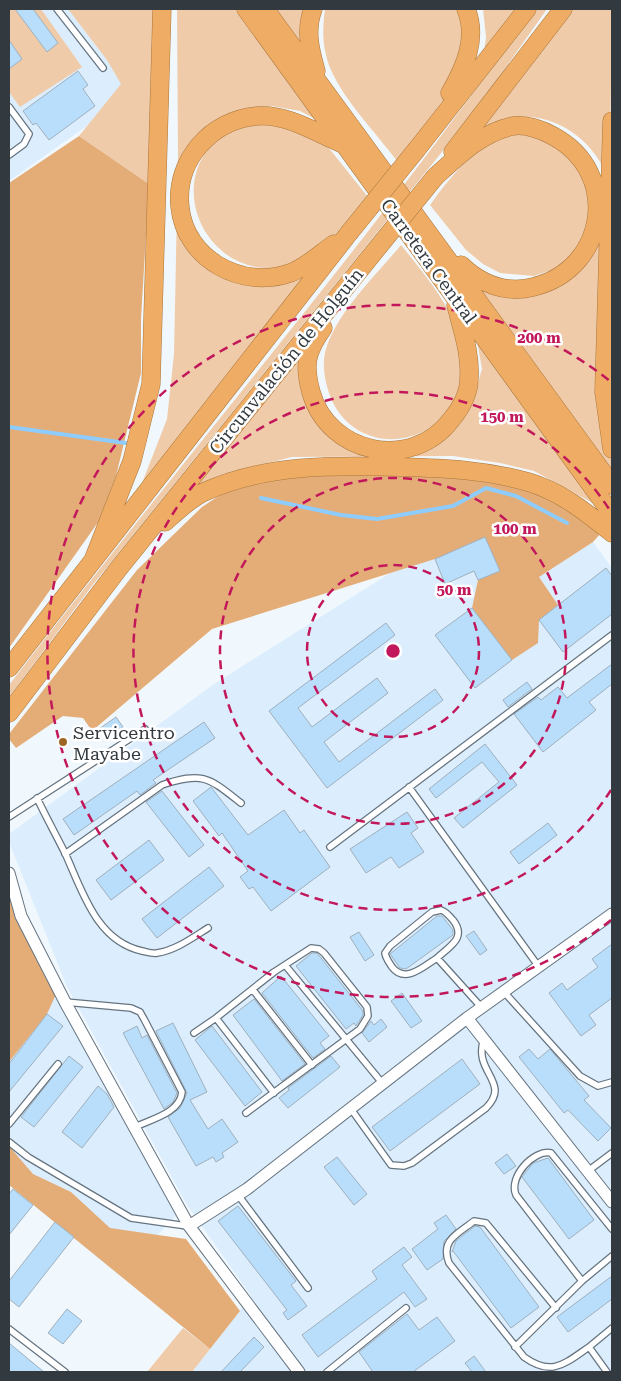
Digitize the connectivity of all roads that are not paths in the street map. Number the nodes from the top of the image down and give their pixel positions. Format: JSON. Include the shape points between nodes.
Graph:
{"nodes":[{"id":1,"x":57,"y":9,"type":"edge"},
{"id":2,"x":162,"y":9,"type":"edge"},
{"id":3,"x":246,"y":9,"type":"edge"},
{"id":4,"x":265,"y":9,"type":"edge"},
{"id":5,"x":313,"y":9,"type":"edge"},
{"id":6,"x":466,"y":9,"type":"edge"},
{"id":7,"x":527,"y":9,"type":"edge"},
{"id":8,"x":563,"y":9,"type":"edge"},
{"id":9,"x":103,"y":68,"type":"dead end"},
{"id":10,"x":320,"y":84,"type":"junction"},
{"id":11,"x":9,"y":107,"type":"edge"},
{"id":12,"x":612,"y":122,"type":"edge"},
{"id":13,"x":344,"y":144,"type":"junction"},
{"id":14,"x":417,"y":149,"type":"junction"},
{"id":15,"x":9,"y":155,"type":"edge"},
{"id":16,"x":435,"y":176,"type":"junction"},
{"id":17,"x":349,"y":233,"type":"junction"},
{"id":18,"x":436,"y":243,"type":"junction"},
{"id":19,"x":366,"y":262,"type":"junction"},
{"id":20,"x":453,"y":293,"type":"junction"},
{"id":21,"x":612,"y":449,"type":"edge"},
{"id":22,"x":612,"y":484,"type":"edge"},
{"id":23,"x":612,"y":514,"type":"edge"},
{"id":24,"x":612,"y":533,"type":"edge"},
{"id":25,"x":94,"y":558,"type":"junction"},
{"id":26,"x":119,"y":568,"type":"junction"},
{"id":27,"x":612,"y":634,"type":"edge"},
{"id":28,"x":9,"y":668,"type":"edge"},
{"id":29,"x":9,"y":713,"type":"edge"},
{"id":30,"x":145,"y":729,"type":"dead end"},
{"id":31,"x":409,"y":787,"type":"junction"},
{"id":32,"x":37,"y":798,"type":"junction"},
{"id":33,"x":241,"y":803,"type":"dead end"},
{"id":34,"x":9,"y":817,"type":"edge"},
{"id":35,"x":330,"y":847,"type":"dead end"},
{"id":36,"x":65,"y":854,"type":"junction"},
{"id":37,"x":9,"y":873,"type":"edge"},
{"id":38,"x":612,"y":914,"type":"edge"},
{"id":39,"x":208,"y":928,"type":"dead end"},
{"id":40,"x":437,"y":958,"type":"junction"},
{"id":41,"x":284,"y":965,"type":"junction"},
{"id":42,"x":538,"y":967,"type":"junction"},
{"id":43,"x":253,"y":990,"type":"junction"},
{"id":44,"x":504,"y":992,"type":"junction"},
{"id":45,"x":65,"y":1002,"type":"junction"},
{"id":46,"x":482,"y":1008,"type":"junction"},
{"id":47,"x":216,"y":1018,"type":"junction"},
{"id":48,"x":467,"y":1018,"type":"junction"},
{"id":49,"x":194,"y":1033,"type":"dead end"},
{"id":50,"x":484,"y":1038,"type":"junction"},
{"id":51,"x":346,"y":1039,"type":"junction"},
{"id":52,"x":58,"y":1064,"type":"dead end"},
{"id":53,"x":312,"y":1065,"type":"junction"},
{"id":54,"x":612,"y":1082,"type":"edge"},
{"id":55,"x":383,"y":1084,"type":"junction"},
{"id":56,"x":274,"y":1093,"type":"junction"},
{"id":57,"x":351,"y":1109,"type":"junction"},
{"id":58,"x":246,"y":1113,"type":"dead end"},
{"id":59,"x":9,"y":1124,"type":"edge"},
{"id":60,"x":135,"y":1126,"type":"junction"},
{"id":61,"x":9,"y":1142,"type":"edge"},
{"id":62,"x":612,"y":1153,"type":"edge"},
{"id":63,"x":588,"y":1171,"type":"junction"},
{"id":64,"x":238,"y":1196,"type":"junction"},
{"id":65,"x":612,"y":1202,"type":"edge"},
{"id":66,"x":190,"y":1226,"type":"junction"},
{"id":67,"x":612,"y":1229,"type":"edge"},
{"id":68,"x":612,"y":1256,"type":"edge"},
{"id":69,"x":582,"y":1281,"type":"junction"},
{"id":70,"x":308,"y":1288,"type":"dead end"},
{"id":71,"x":406,"y":1308,"type":"dead end"},
{"id":72,"x":556,"y":1308,"type":"junction"},
{"id":73,"x":612,"y":1328,"type":"edge"},
{"id":74,"x":9,"y":1329,"type":"edge"},
{"id":75,"x":589,"y":1347,"type":"junction"},
{"id":76,"x":515,"y":1348,"type":"junction"},
{"id":77,"x":295,"y":1370,"type":"edge"},
{"id":78,"x":65,"y":1372,"type":"edge"},
{"id":79,"x":327,"y":1372,"type":"edge"},
{"id":80,"x":607,"y":1372,"type":"edge"}],
"edges":[{"from":1,"to":9,"type":"lane"},
{"from":2,"to":25,"type":"highway","via":[[150,384],[132,462]]},
{"from":3,"to":13,"type":"highway","name":"Carretera Central"},
{"from":4,"to":10,"type":"highway","name":"Carretera Central"},
{"from":5,"to":10,"type":"highway","via":[[309,19],[308,44]]},
{"from":6,"to":14,"type":"highway","via":[[470,17],[470,45],[462,72]]},
{"from":7,"to":14,"type":"highway","name":"Circunvalación de Holguín"},
{"from":8,"to":16,"type":"highway","name":"Circunvalación de Holguín"},
{"from":10,"to":18,"type":"highway","name":"Carretera Central"},
{"from":11,"to":15,"type":"lane","via":[[29,134],[24,144]]},
{"from":12,"to":21,"type":"highway","via":[[604,392]]},
{"from":13,"to":17,"type":"highway","via":[[286,119],[258,115],[231,121],[207,136],[189,158],[181,182],[180,207],[186,231],[200,252],[219,268],[242,277],[267,279],[292,273]]},
{"from":13,"to":20,"type":"highway","name":"Carretera Central"},
{"from":14,"to":17,"type":"highway","name":"Circunvalación de Holguín","bridge":true},
{"from":16,"to":18,"type":"highway","via":[[486,136],[514,126],[542,130],[568,143],[586,164],[597,191],[598,219],[589,246],[572,268],[548,284],[523,290],[498,288],[475,278]]},
{"from":16,"to":19,"type":"highway","name":"Circunvalación de Holguín","bridge":true},
{"from":17,"to":25,"type":"highway","name":"Circunvalación de Holguín"},
{"from":18,"to":22,"type":"highway","name":"Carretera Central"},
{"from":19,"to":20,"type":"highway","via":[[308,355],[308,380],[314,404],[328,425],[347,441],[370,450],[395,452],[419,446],[443,431],[461,408],[470,381],[468,353]]},
{"from":19,"to":26,"type":"highway","name":"Circunvalación de Holguín"},
{"from":20,"to":23,"type":"highway","name":"Carretera Central"},
{"from":24,"to":26,"type":"highway","via":[[574,503],[530,482],[468,469],[359,465],[275,470],[238,479],[202,493],[169,518]]},
{"from":25,"to":28,"type":"highway","name":"Circunvalación de Holguín"},
{"from":26,"to":29,"type":"highway","name":"Circunvalación de Holguín"},
{"from":27,"to":31,"type":"lane"},
{"from":30,"to":32,"type":"lane"},
{"from":31,"to":35,"type":"lane"},
{"from":31,"to":42,"type":"lane"},
{"from":32,"to":34,"type":"lane"},
{"from":32,"to":36,"type":"lane"},
{"from":33,"to":36,"type":"lane","via":[[212,781],[195,776],[178,779],[162,785]]},
{"from":36,"to":39,"type":"lane","via":[[83,897],[100,924],[134,949],[155,954],[171,950]]},
{"from":37,"to":45,"type":"street","via":[[21,916]]},
{"from":38,"to":42,"type":"street"},
{"from":40,"to":40,"type":"lane","via":[[459,935],[449,915],[441,910],[432,912],[385,953],[386,960],[404,976]]},
{"from":40,"to":46,"type":"lane"},
{"from":41,"to":43,"type":"lane"},
{"from":41,"to":51,"type":"lane"},
{"from":41,"to":51,"type":"lane","via":[[311,948],[324,953],[369,1011],[366,1022]]},
{"from":42,"to":44,"type":"street"},
{"from":43,"to":47,"type":"lane"},
{"from":43,"to":53,"type":"lane"},
{"from":44,"to":46,"type":"street"},
{"from":44,"to":54,"type":"lane","via":[[580,1076],[598,1086]]},
{"from":45,"to":60,"type":"street"},
{"from":45,"to":60,"type":"lane","via":[[131,1008],[140,1012],[144,1019],[182,1092],[178,1105],[172,1110]]},
{"from":46,"to":48,"type":"street"},
{"from":47,"to":49,"type":"lane"},
{"from":47,"to":56,"type":"lane"},
{"from":48,"to":50,"type":"street"},
{"from":48,"to":55,"type":"street"},
{"from":50,"to":57,"type":"lane","via":[[481,1059],[495,1085],[495,1097],[486,1108],[412,1163],[391,1165]]},
{"from":50,"to":63,"type":"street"},
{"from":51,"to":53,"type":"lane"},
{"from":51,"to":55,"type":"lane"},
{"from":52,"to":59,"type":"lane"},
{"from":53,"to":56,"type":"lane"},
{"from":55,"to":57,"type":"street"},
{"from":56,"to":58,"type":"lane"},
{"from":57,"to":64,"type":"street"},
{"from":60,"to":66,"type":"street"},
{"from":61,"to":66,"type":"lane","via":[[28,1157],[131,1218]]},
{"from":62,"to":63,"type":"lane"},
{"from":63,"to":65,"type":"street"},
{"from":64,"to":66,"type":"street"},
{"from":64,"to":70,"type":"lane"},
{"from":66,"to":77,"type":"street"},
{"from":67,"to":69,"type":"lane","via":[[551,1153],[539,1154],[515,1177],[513,1188],[516,1195]]},
{"from":68,"to":69,"type":"lane"},
{"from":69,"to":72,"type":"lane"},
{"from":71,"to":79,"type":"lane"},
{"from":72,"to":76,"type":"lane"},
{"from":72,"to":76,"type":"lane","via":[[486,1223],[474,1221],[452,1238],[446,1248],[449,1263]]},
{"from":73,"to":75,"type":"lane"},
{"from":74,"to":78,"type":"lane"},
{"from":75,"to":76,"type":"lane","via":[[567,1362],[548,1368],[532,1362]]},
{"from":75,"to":80,"type":"lane"}]}
